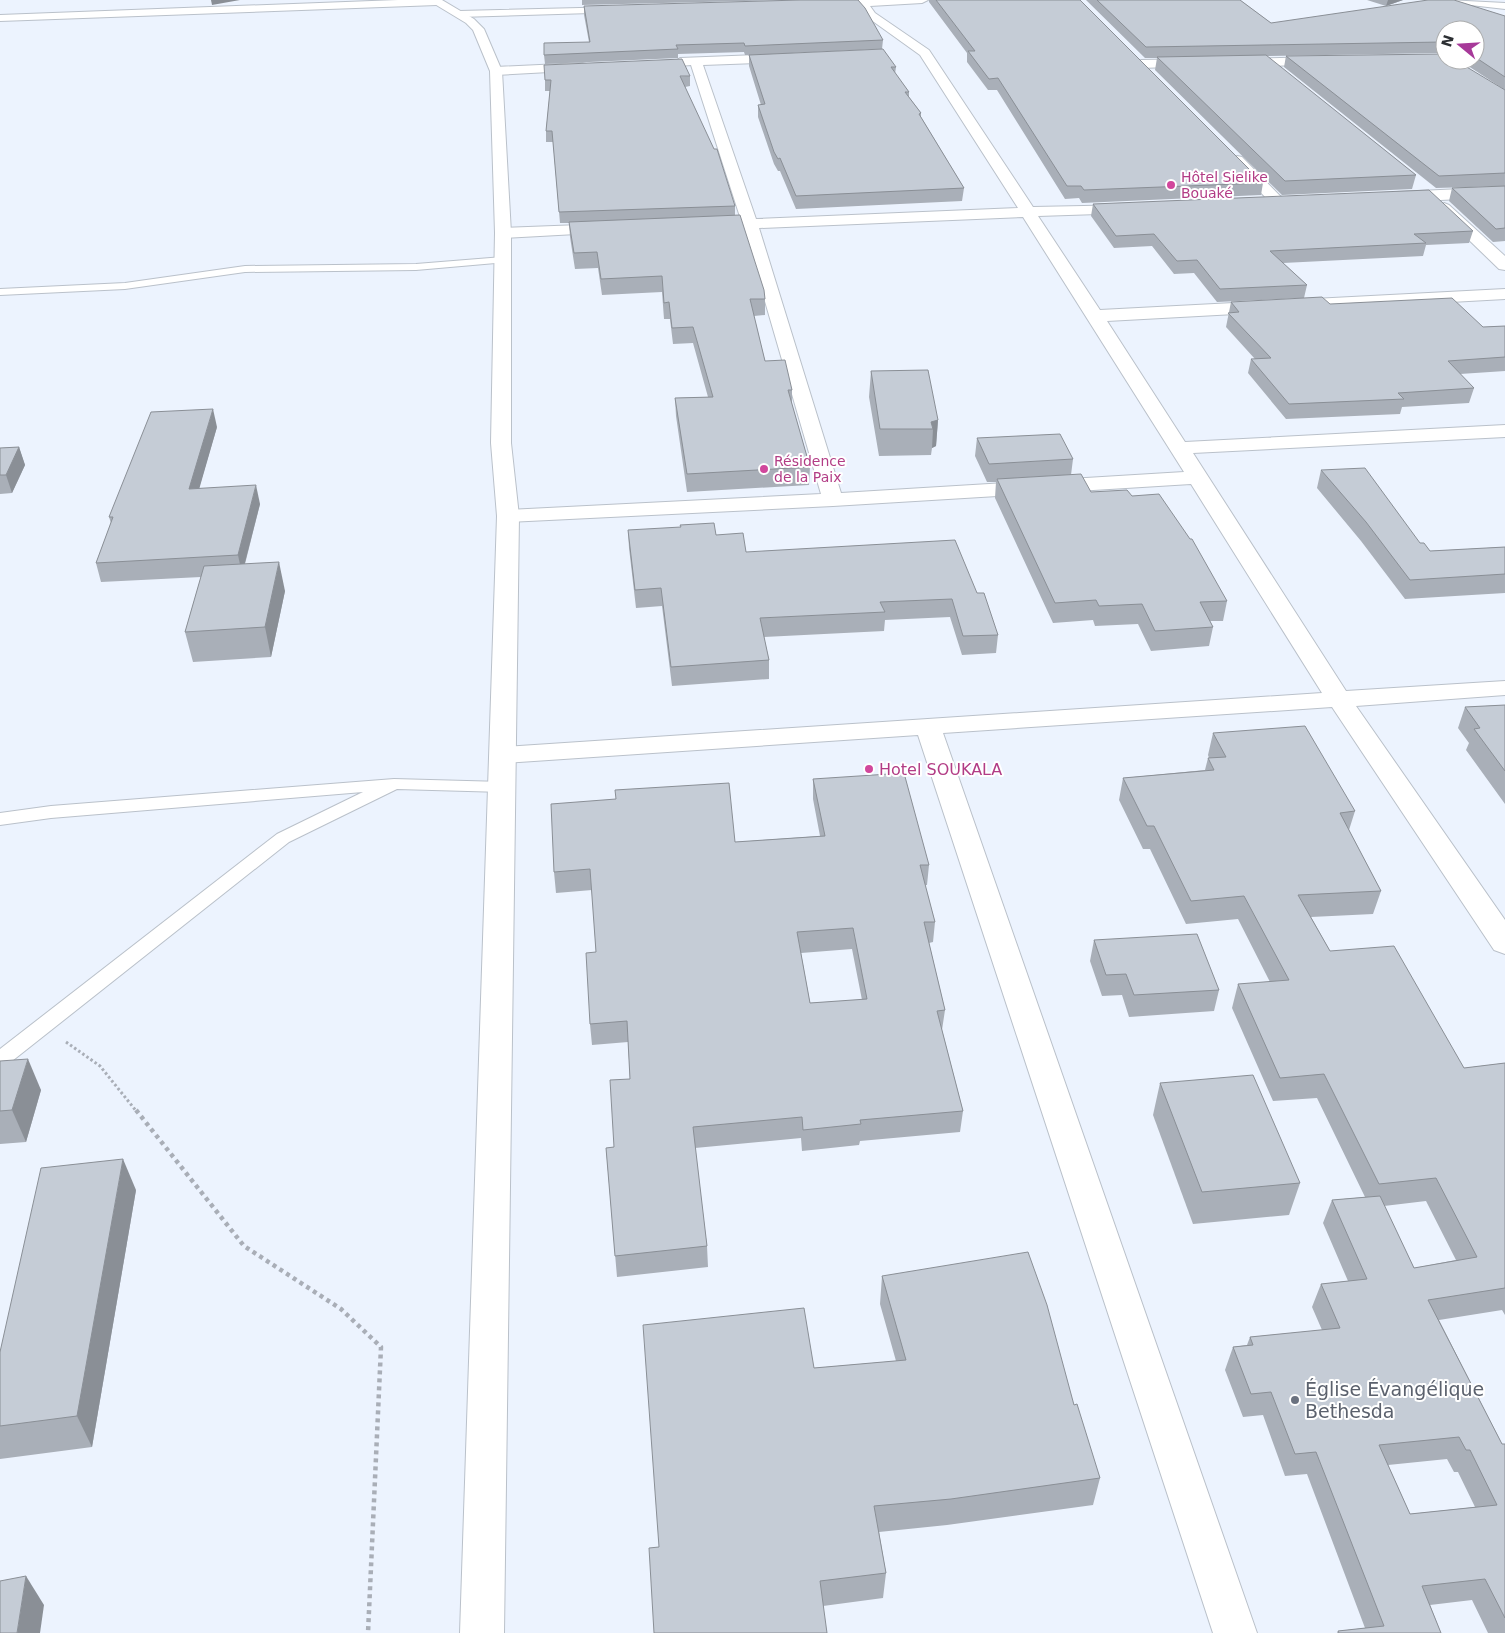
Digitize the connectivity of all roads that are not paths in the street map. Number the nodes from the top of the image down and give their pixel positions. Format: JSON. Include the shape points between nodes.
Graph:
{"nodes":[{"id":1,"x":900,"y":0,"type":"edge"},
{"id":2,"x":922,"y":0,"type":"edge"},
{"id":3,"x":1453,"y":0,"type":"edge"},
{"id":4,"x":861,"y":3,"type":"junction"},
{"id":5,"x":832,"y":4,"type":"edge"},
{"id":6,"x":443,"y":5,"type":"edge"},
{"id":7,"x":1505,"y":6,"type":"edge"},
{"id":8,"x":636,"y":10,"type":"edge"},
{"id":9,"x":0,"y":18,"type":"edge"},
{"id":10,"x":1128,"y":51,"type":"edge"},
{"id":11,"x":796,"y":58,"type":"edge"},
{"id":12,"x":1333,"y":60,"type":"edge"},
{"id":13,"x":696,"y":62,"type":"junction"},
{"id":14,"x":1267,"y":62,"type":"junction"},
{"id":15,"x":668,"y":63,"type":"edge"},
{"id":16,"x":1209,"y":63,"type":"edge"},
{"id":17,"x":1228,"y":63,"type":"edge"},
{"id":18,"x":1141,"y":64,"type":"junction"},
{"id":19,"x":592,"y":66,"type":"edge"},
{"id":20,"x":496,"y":71,"type":"junction"},
{"id":21,"x":1282,"y":74,"type":"edge"},
{"id":22,"x":1155,"y":78,"type":"edge"},
{"id":23,"x":1230,"y":154,"type":"edge"},
{"id":24,"x":1416,"y":183,"type":"edge"},
{"id":25,"x":1505,"y":192,"type":"edge"},
{"id":26,"x":1430,"y":195,"type":"junction"},
{"id":27,"x":1383,"y":197,"type":"edge"},
{"id":28,"x":1297,"y":201,"type":"edge"},
{"id":29,"x":1259,"y":202,"type":"edge"},
{"id":30,"x":1278,"y":202,"type":"junction"},
{"id":31,"x":1143,"y":207,"type":"edge"},
{"id":32,"x":1028,"y":212,"type":"junction"},
{"id":33,"x":750,"y":224,"type":"junction"},
{"id":34,"x":691,"y":226,"type":"edge"},
{"id":35,"x":622,"y":229,"type":"edge"},
{"id":36,"x":503,"y":233,"type":"junction"},
{"id":37,"x":504,"y":260,"type":"junction"},
{"id":38,"x":1505,"y":265,"type":"edge"},
{"id":39,"x":0,"y":292,"type":"edge"},
{"id":40,"x":1505,"y":294,"type":"edge"},
{"id":41,"x":1095,"y":316,"type":"junction"},
{"id":42,"x":1505,"y":431,"type":"edge"},
{"id":43,"x":1178,"y":448,"type":"junction"},
{"id":44,"x":1197,"y":477,"type":"junction"},
{"id":45,"x":833,"y":500,"type":"junction"},
{"id":46,"x":508,"y":516,"type":"junction"},
{"id":47,"x":1505,"y":688,"type":"edge"},
{"id":48,"x":1340,"y":699,"type":"junction"},
{"id":49,"x":928,"y":726,"type":"junction"},
{"id":50,"x":504,"y":755,"type":"junction"},
{"id":51,"x":394,"y":784,"type":"junction"},
{"id":52,"x":503,"y":786,"type":"junction"},
{"id":53,"x":0,"y":819,"type":"edge"},
{"id":54,"x":1505,"y":943,"type":"edge"},
{"id":55,"x":0,"y":1060,"type":"edge"},
{"id":56,"x":482,"y":1633,"type":"edge"},
{"id":57,"x":1235,"y":1633,"type":"edge"}],
"edges":[{"from":1,"to":2,"type":"street"},
{"from":1,"to":4,"type":"street"},
{"from":3,"to":7,"type":"street"},
{"from":4,"to":5,"type":"street"},
{"from":4,"to":32,"type":"street","via":[[915,54]]},
{"from":6,"to":8,"type":"street"},
{"from":6,"to":9,"type":"street"},
{"from":6,"to":20,"type":"street","via":[[478,29]]},
{"from":10,"to":18,"type":"street"},
{"from":11,"to":13,"type":"street"},
{"from":12,"to":14,"type":"street"},
{"from":13,"to":15,"type":"street"},
{"from":13,"to":33,"type":"street"},
{"from":14,"to":17,"type":"street"},
{"from":14,"to":21,"type":"street"},
{"from":16,"to":18,"type":"street"},
{"from":18,"to":22,"type":"street"},
{"from":19,"to":20,"type":"street"},
{"from":20,"to":36,"type":"street"},
{"from":23,"to":30,"type":"street"},
{"from":24,"to":26,"type":"street"},
{"from":25,"to":26,"type":"street"},
{"from":26,"to":27,"type":"street"},
{"from":26,"to":38,"type":"street"},
{"from":28,"to":30,"type":"street"},
{"from":29,"to":30,"type":"street"},
{"from":31,"to":32,"type":"street"},
{"from":32,"to":33,"type":"street"},
{"from":32,"to":41,"type":"street"},
{"from":33,"to":34,"type":"street"},
{"from":33,"to":45,"type":"street"},
{"from":35,"to":36,"type":"street"},
{"from":36,"to":37,"type":"street"},
{"from":37,"to":39,"type":"lane","via":[[416,267],[245,269],[125,286]]},
{"from":37,"to":46,"type":"street","via":[[501,443]]},
{"from":40,"to":41,"type":"street"},
{"from":41,"to":43,"type":"street"},
{"from":42,"to":43,"type":"street"},
{"from":43,"to":44,"type":"street"},
{"from":44,"to":45,"type":"street"},
{"from":44,"to":48,"type":"street"},
{"from":45,"to":46,"type":"street"},
{"from":46,"to":50,"type":"street"},
{"from":47,"to":48,"type":"street"},
{"from":48,"to":49,"type":"street"},
{"from":48,"to":54,"type":"street"},
{"from":49,"to":50,"type":"street"},
{"from":49,"to":57,"type":"street"},
{"from":50,"to":52,"type":"street"},
{"from":51,"to":52,"type":"lane"},
{"from":51,"to":53,"type":"lane"},
{"from":51,"to":55,"type":"lane","via":[[283,838]]},
{"from":52,"to":56,"type":"street"}]}
